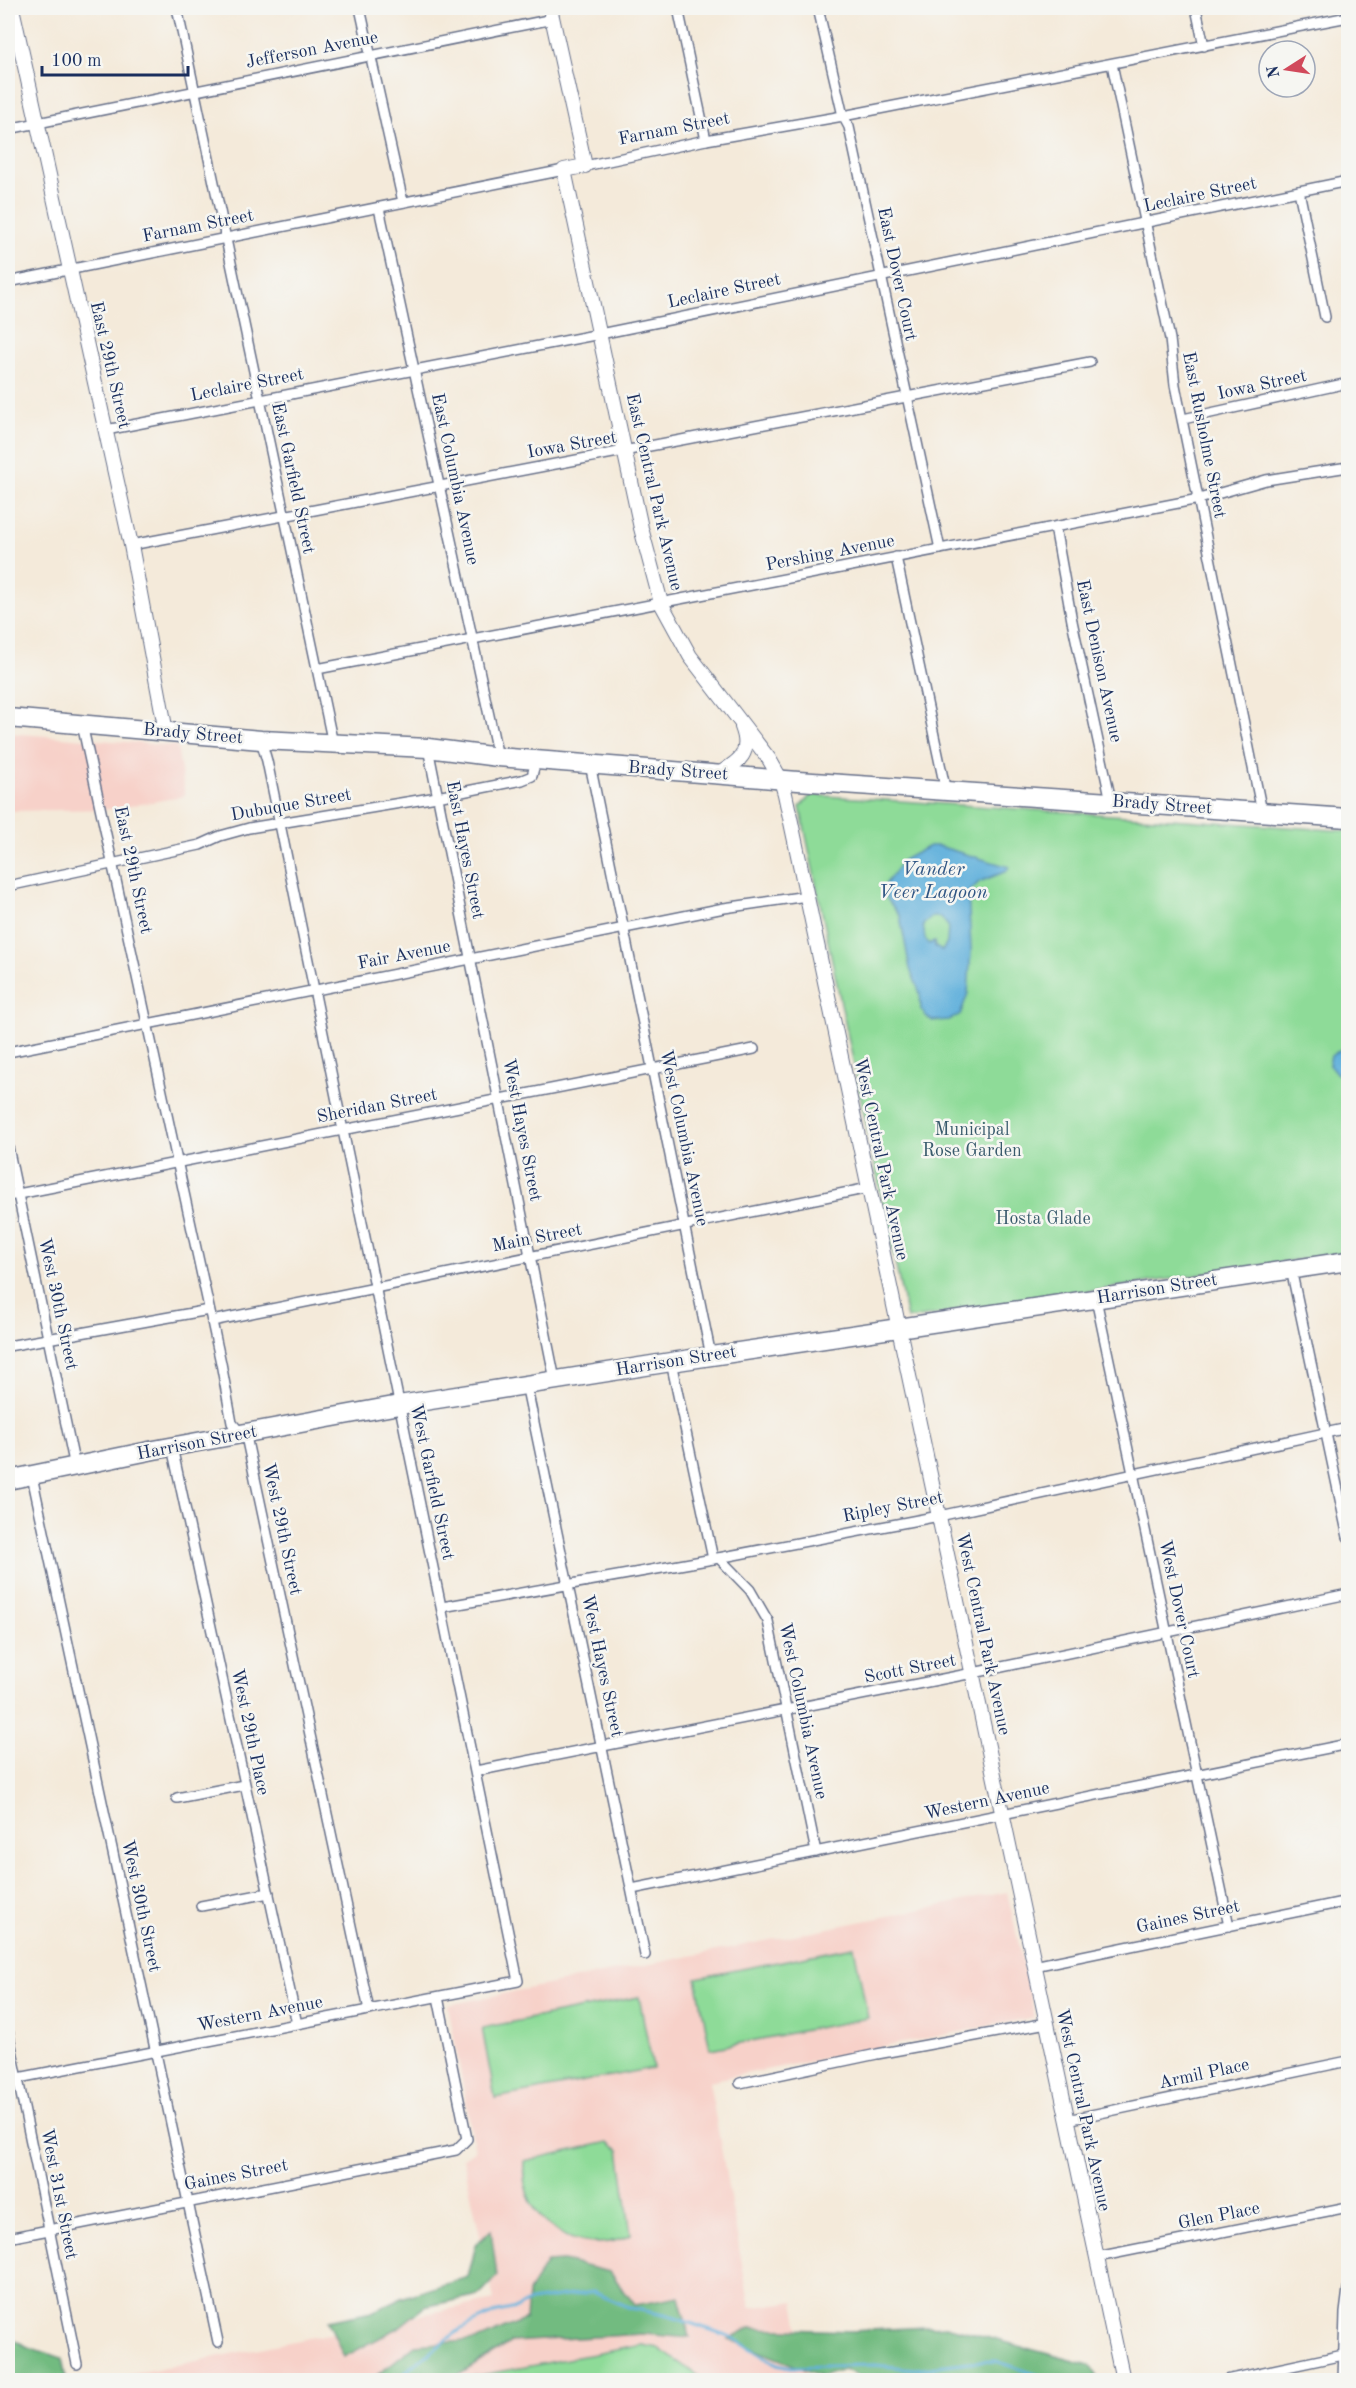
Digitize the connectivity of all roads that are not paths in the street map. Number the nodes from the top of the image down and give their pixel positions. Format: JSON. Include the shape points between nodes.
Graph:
{"nodes":[{"id":1,"x":12,"y":8,"type":"edge"},
{"id":2,"x":177,"y":8,"type":"edge"},
{"id":3,"x":360,"y":8,"type":"edge"},
{"id":4,"x":678,"y":8,"type":"edge"},
{"id":5,"x":818,"y":8,"type":"edge"},
{"id":6,"x":1196,"y":8,"type":"edge"},
{"id":7,"x":552,"y":13,"type":"edge"},
{"id":8,"x":1348,"y":17,"type":"edge"},
{"id":9,"x":1204,"y":46,"type":"junction"},
{"id":10,"x":371,"y":55,"type":"junction"},
{"id":11,"x":1112,"y":64,"type":"junction"},
{"id":12,"x":195,"y":91,"type":"junction"},
{"id":13,"x":843,"y":116,"type":"junction"},
{"id":14,"x":38,"y":122,"type":"junction"},
{"id":15,"x":8,"y":129,"type":"edge"},
{"id":16,"x":706,"y":140,"type":"junction"},
{"id":17,"x":585,"y":166,"type":"junction"},
{"id":18,"x":564,"y":170,"type":"junction"},
{"id":19,"x":1348,"y":181,"type":"edge"},
{"id":20,"x":1299,"y":191,"type":"junction"},
{"id":21,"x":403,"y":202,"type":"junction"},
{"id":22,"x":379,"y":208,"type":"junction"},
{"id":23,"x":1146,"y":224,"type":"junction"},
{"id":24,"x":226,"y":238,"type":"junction"},
{"id":25,"x":70,"y":269,"type":"junction"},
{"id":26,"x":881,"y":275,"type":"junction"},
{"id":27,"x":8,"y":282,"type":"edge"},
{"id":28,"x":1325,"y":317,"type":"dead end"},
{"id":29,"x":600,"y":334,"type":"junction"},
{"id":30,"x":1090,"y":362,"type":"dead end"},
{"id":31,"x":414,"y":369,"type":"junction"},
{"id":32,"x":1348,"y":383,"type":"edge"},
{"id":33,"x":908,"y":398,"type":"junction"},
{"id":34,"x":260,"y":399,"type":"junction"},
{"id":35,"x":1183,"y":419,"type":"junction"},
{"id":36,"x":106,"y":430,"type":"junction"},
{"id":37,"x":625,"y":452,"type":"junction"},
{"id":38,"x":1348,"y":467,"type":"edge"},
{"id":39,"x":439,"y":484,"type":"junction"},
{"id":40,"x":1199,"y":499,"type":"junction"},
{"id":41,"x":284,"y":516,"type":"junction"},
{"id":42,"x":1055,"y":527,"type":"junction"},
{"id":43,"x":131,"y":545,"type":"junction"},
{"id":44,"x":939,"y":549,"type":"junction"},
{"id":45,"x":896,"y":557,"type":"junction"},
{"id":46,"x":661,"y":603,"type":"junction"},
{"id":47,"x":473,"y":638,"type":"junction"},
{"id":48,"x":317,"y":669,"type":"junction"},
{"id":49,"x":8,"y":718,"type":"edge"},
{"id":50,"x":82,"y":723,"type":"junction"},
{"id":51,"x":742,"y":725,"type":"junction"},
{"id":52,"x":166,"y":732,"type":"junction"},
{"id":53,"x":261,"y":740,"type":"junction"},
{"id":54,"x":333,"y":744,"type":"junction"},
{"id":55,"x":428,"y":748,"type":"junction"},
{"id":56,"x":498,"y":757,"type":"junction"},
{"id":57,"x":536,"y":760,"type":"junction"},
{"id":58,"x":590,"y":764,"type":"junction"},
{"id":59,"x":719,"y":774,"type":"junction"},
{"id":60,"x":781,"y":780,"type":"junction"},
{"id":61,"x":946,"y":792,"type":"junction"},
{"id":62,"x":437,"y":797,"type":"junction"},
{"id":63,"x":1111,"y":801,"type":"junction"},
{"id":64,"x":1262,"y":812,"type":"junction"},
{"id":65,"x":1348,"y":818,"type":"edge"},
{"id":66,"x":280,"y":822,"type":"junction"},
{"id":67,"x":113,"y":864,"type":"junction"},
{"id":68,"x":8,"y":886,"type":"edge"},
{"id":69,"x":807,"y":896,"type":"junction"},
{"id":70,"x":623,"y":928,"type":"junction"},
{"id":71,"x":470,"y":958,"type":"junction"},
{"id":72,"x":314,"y":989,"type":"junction"},
{"id":73,"x":148,"y":1023,"type":"junction"},
{"id":74,"x":754,"y":1049,"type":"dead end"},
{"id":75,"x":8,"y":1052,"type":"edge"},
{"id":76,"x":652,"y":1069,"type":"junction"},
{"id":77,"x":499,"y":1099,"type":"junction"},
{"id":78,"x":342,"y":1130,"type":"junction"},
{"id":79,"x":8,"y":1147,"type":"edge"},
{"id":80,"x":178,"y":1163,"type":"junction"},
{"id":81,"x":869,"y":1188,"type":"junction"},
{"id":82,"x":18,"y":1194,"type":"junction"},
{"id":83,"x":8,"y":1196,"type":"edge"},
{"id":84,"x":685,"y":1226,"type":"junction"},
{"id":85,"x":531,"y":1256,"type":"junction"},
{"id":86,"x":1348,"y":1261,"type":"edge"},
{"id":87,"x":1291,"y":1269,"type":"junction"},
{"id":88,"x":374,"y":1287,"type":"junction"},
{"id":89,"x":1096,"y":1299,"type":"junction"},
{"id":90,"x":209,"y":1310,"type":"junction"},
{"id":91,"x":212,"y":1321,"type":"junction"},
{"id":92,"x":898,"y":1328,"type":"junction"},
{"id":93,"x":48,"y":1338,"type":"junction"},
{"id":94,"x":8,"y":1346,"type":"edge"},
{"id":95,"x":711,"y":1356,"type":"junction"},
{"id":96,"x":671,"y":1362,"type":"junction"},
{"id":97,"x":555,"y":1380,"type":"junction"},
{"id":98,"x":526,"y":1384,"type":"junction"},
{"id":99,"x":399,"y":1405,"type":"junction"},
{"id":100,"x":1348,"y":1428,"type":"edge"},
{"id":101,"x":1326,"y":1433,"type":"junction"},
{"id":102,"x":242,"y":1434,"type":"junction"},
{"id":103,"x":172,"y":1447,"type":"junction"},
{"id":104,"x":75,"y":1467,"type":"junction"},
{"id":105,"x":1135,"y":1475,"type":"junction"},
{"id":106,"x":32,"y":1476,"type":"junction"},
{"id":107,"x":8,"y":1480,"type":"edge"},
{"id":108,"x":939,"y":1515,"type":"junction"},
{"id":109,"x":1348,"y":1537,"type":"edge"},
{"id":110,"x":716,"y":1558,"type":"junction"},
{"id":111,"x":569,"y":1585,"type":"junction"},
{"id":112,"x":1348,"y":1594,"type":"edge"},
{"id":113,"x":442,"y":1607,"type":"junction"},
{"id":114,"x":1167,"y":1631,"type":"junction"},
{"id":115,"x":973,"y":1673,"type":"junction"},
{"id":116,"x":788,"y":1710,"type":"junction"},
{"id":117,"x":1348,"y":1744,"type":"edge"},
{"id":118,"x":602,"y":1747,"type":"junction"},
{"id":119,"x":476,"y":1771,"type":"junction"},
{"id":120,"x":1197,"y":1774,"type":"junction"},
{"id":121,"x":244,"y":1785,"type":"junction"},
{"id":122,"x":177,"y":1798,"type":"dead end"},
{"id":123,"x":1003,"y":1815,"type":"junction"},
{"id":124,"x":816,"y":1852,"type":"junction"},
{"id":125,"x":632,"y":1889,"type":"junction"},
{"id":126,"x":269,"y":1893,"type":"junction"},
{"id":127,"x":1348,"y":1901,"type":"edge"},
{"id":128,"x":201,"y":1905,"type":"dead end"},
{"id":129,"x":1229,"y":1926,"type":"junction"},
{"id":130,"x":645,"y":1955,"type":"dead end"},
{"id":131,"x":1034,"y":1966,"type":"junction"},
{"id":132,"x":518,"y":1981,"type":"joint"},
{"id":133,"x":438,"y":1997,"type":"junction"},
{"id":134,"x":369,"y":2010,"type":"junction"},
{"id":135,"x":1047,"y":2023,"type":"junction"},
{"id":136,"x":297,"y":2024,"type":"junction"},
{"id":137,"x":8,"y":2031,"type":"edge"},
{"id":138,"x":156,"y":2051,"type":"junction"},
{"id":139,"x":1348,"y":2061,"type":"edge"},
{"id":140,"x":18,"y":2078,"type":"junction"},
{"id":141,"x":8,"y":2080,"type":"edge"},
{"id":142,"x":740,"y":2083,"type":"dead end"},
{"id":143,"x":1067,"y":2120,"type":"junction"},
{"id":144,"x":188,"y":2201,"type":"junction"},
{"id":145,"x":1348,"y":2207,"type":"edge"},
{"id":146,"x":49,"y":2229,"type":"junction"},
{"id":147,"x":8,"y":2238,"type":"edge"},
{"id":148,"x":1097,"y":2257,"type":"junction"},
{"id":149,"x":1348,"y":2289,"type":"edge"},
{"id":150,"x":218,"y":2342,"type":"dead end"},
{"id":151,"x":1346,"y":2355,"type":"edge"},
{"id":152,"x":77,"y":2364,"type":"dead end"},
{"id":153,"x":1123,"y":2380,"type":"edge"},
{"id":154,"x":1226,"y":2380,"type":"edge"},
{"id":155,"x":1343,"y":2380,"type":"edge"}],
"edges":[{"from":1,"to":14,"type":"street","name":"East 29th Street"},
{"from":2,"to":12,"type":"street","name":"East Garfield Street"},
{"from":3,"to":10,"type":"street"},
{"from":4,"to":16,"type":"street"},
{"from":5,"to":13,"type":"street","name":"East Dover Court"},
{"from":6,"to":9,"type":"street"},
{"from":7,"to":10,"type":"street","name":"Jefferson Avenue"},
{"from":7,"to":17,"type":"street"},
{"from":8,"to":9,"type":"street","name":"Farnam Street"},
{"from":9,"to":11,"type":"street","name":"Farnam Street"},
{"from":10,"to":12,"type":"street","name":"Jefferson Avenue"},
{"from":10,"to":21,"type":"street"},
{"from":11,"to":13,"type":"street","name":"Farnam Street"},
{"from":11,"to":23,"type":"street","name":"East Rusholme Street"},
{"from":12,"to":14,"type":"street","name":"Jefferson Avenue"},
{"from":12,"to":24,"type":"street","name":"East Garfield Street"},
{"from":13,"to":16,"type":"street","name":"Farnam Street"},
{"from":13,"to":26,"type":"street","name":"East Dover Court","via":[[849,127]]},
{"from":14,"to":15,"type":"street","name":"Jefferson Avenue"},
{"from":14,"to":25,"type":"street","name":"East 29th Street"},
{"from":16,"to":17,"type":"street","name":"Farnam Street"},
{"from":17,"to":18,"type":"street","name":"Farnam Street"},
{"from":18,"to":21,"type":"street","name":"Farnam Street"},
{"from":18,"to":29,"type":"street","name":"East Central Park Avenue"},
{"from":19,"to":20,"type":"street","name":"Leclaire Street"},
{"from":20,"to":23,"type":"street","name":"Leclaire Street"},
{"from":20,"to":28,"type":"street"},
{"from":21,"to":22,"type":"street","name":"Farnam Street"},
{"from":22,"to":24,"type":"street","name":"Farnam Street"},
{"from":22,"to":31,"type":"street","name":"East Columbia Avenue"},
{"from":23,"to":26,"type":"street","name":"Leclaire Street"},
{"from":23,"to":35,"type":"street","name":"East Rusholme Street"},
{"from":24,"to":25,"type":"street","name":"Farnam Street"},
{"from":24,"to":34,"type":"street","name":"East Garfield Street"},
{"from":25,"to":27,"type":"street","name":"Farnam Street"},
{"from":25,"to":36,"type":"street","name":"East 29th Street"},
{"from":26,"to":29,"type":"street","name":"Leclaire Street"},
{"from":26,"to":33,"type":"street","name":"East Dover Court"},
{"from":29,"to":31,"type":"street","name":"Leclaire Street"},
{"from":29,"to":37,"type":"street","name":"East Central Park Avenue"},
{"from":30,"to":33,"type":"street","name":"Iowa Street"},
{"from":31,"to":34,"type":"street","name":"Leclaire Street"},
{"from":31,"to":39,"type":"street","name":"East Columbia Avenue"},
{"from":32,"to":35,"type":"street","name":"Iowa Street"},
{"from":33,"to":37,"type":"street","name":"Iowa Street"},
{"from":33,"to":44,"type":"street","name":"East Dover Court"},
{"from":34,"to":36,"type":"street","name":"Leclaire Street"},
{"from":34,"to":41,"type":"street","name":"East Garfield Street"},
{"from":35,"to":40,"type":"street","name":"East Rusholme Street"},
{"from":36,"to":43,"type":"street","name":"East 29th Street"},
{"from":37,"to":39,"type":"street","name":"Iowa Street"},
{"from":37,"to":46,"type":"street","name":"East Central Park Avenue"},
{"from":38,"to":40,"type":"street","name":"Pershing Avenue","via":[[1266,480]]},
{"from":39,"to":41,"type":"street","name":"Iowa Street"},
{"from":39,"to":47,"type":"street","name":"East Columbia Avenue"},
{"from":40,"to":42,"type":"street","name":"Pershing Avenue"},
{"from":40,"to":64,"type":"street","name":"East Rusholme Street"},
{"from":41,"to":43,"type":"street","name":"Iowa Street"},
{"from":41,"to":48,"type":"street","name":"East Garfield Street"},
{"from":42,"to":44,"type":"street","name":"Pershing Avenue"},
{"from":42,"to":63,"type":"street","name":"East Denison Avenue"},
{"from":43,"to":52,"type":"street","name":"East 29th Street"},
{"from":44,"to":45,"type":"street","name":"Pershing Avenue"},
{"from":45,"to":46,"type":"street","name":"Pershing Avenue"},
{"from":45,"to":61,"type":"street"},
{"from":46,"to":47,"type":"street","name":"Pershing Avenue"},
{"from":46,"to":51,"type":"street","name":"East Central Park Avenue","via":[[690,656]]},
{"from":47,"to":48,"type":"street","name":"Pershing Avenue"},
{"from":47,"to":56,"type":"street","name":"East Columbia Avenue"},
{"from":48,"to":54,"type":"street","name":"East Garfield Street"},
{"from":49,"to":50,"type":"highway","name":"Brady Street"},
{"from":50,"to":52,"type":"highway","name":"Brady Street"},
{"from":50,"to":67,"type":"street","name":"East 29th Street"},
{"from":51,"to":59,"type":"street","via":[[744,754]]},
{"from":51,"to":60,"type":"street","name":"East Central Park Avenue"},
{"from":52,"to":53,"type":"highway","name":"Brady Street"},
{"from":53,"to":54,"type":"highway","name":"Brady Street"},
{"from":53,"to":66,"type":"street"},
{"from":54,"to":55,"type":"highway","name":"Brady Street"},
{"from":55,"to":56,"type":"highway","name":"Brady Street"},
{"from":55,"to":62,"type":"street","name":"East Hayes Street"},
{"from":56,"to":57,"type":"highway","name":"Brady Street"},
{"from":57,"to":58,"type":"highway","name":"Brady Street"},
{"from":57,"to":62,"type":"street","name":"Dubuque Street","via":[[535,771],[527,778]]},
{"from":58,"to":59,"type":"highway","name":"Brady Street"},
{"from":58,"to":70,"type":"street"},
{"from":59,"to":60,"type":"highway","name":"Brady Street"},
{"from":60,"to":61,"type":"highway","name":"Brady Street"},
{"from":60,"to":69,"type":"street","name":"East Central Park Avenue"},
{"from":61,"to":63,"type":"highway","name":"Brady Street"},
{"from":62,"to":66,"type":"street","name":"Dubuque Street"},
{"from":62,"to":71,"type":"street","name":"East Hayes Street"},
{"from":63,"to":64,"type":"highway","name":"Brady Street"},
{"from":64,"to":65,"type":"highway","name":"Brady Street"},
{"from":66,"to":67,"type":"street","name":"Dubuque Street"},
{"from":66,"to":72,"type":"street"},
{"from":67,"to":68,"type":"street","name":"Dubuque Street"},
{"from":67,"to":73,"type":"street","name":"East 29th Street"},
{"from":69,"to":70,"type":"street","name":"Fair Avenue"},
{"from":69,"to":81,"type":"street","name":"West Central Park Avenue"},
{"from":70,"to":71,"type":"street","name":"Fair Avenue"},
{"from":70,"to":76,"type":"street","name":"West Columbia Avenue"},
{"from":71,"to":72,"type":"street","name":"Fair Avenue"},
{"from":71,"to":77,"type":"street","name":"West Hayes Street"},
{"from":72,"to":73,"type":"street","name":"Fair Avenue"},
{"from":72,"to":78,"type":"street","name":"West Garfield Street"},
{"from":73,"to":75,"type":"street","name":"Fair Avenue"},
{"from":73,"to":80,"type":"street","name":"West 29th Street"},
{"from":74,"to":76,"type":"street","name":"Sheridan Street"},
{"from":76,"to":77,"type":"street","name":"Sheridan Street"},
{"from":76,"to":84,"type":"street","name":"West Columbia Avenue"},
{"from":77,"to":78,"type":"street","name":"Sheridan Street"},
{"from":77,"to":85,"type":"street","name":"West Hayes Street"},
{"from":78,"to":80,"type":"street","name":"Sheridan Street"},
{"from":78,"to":88,"type":"street","name":"West Garfield Street"},
{"from":79,"to":82,"type":"street","name":"West 30th Street"},
{"from":80,"to":82,"type":"street","name":"Sheridan Street"},
{"from":80,"to":90,"type":"street","name":"West 29th Street"},
{"from":81,"to":84,"type":"street","name":"Main Street"},
{"from":81,"to":92,"type":"street","name":"West Central Park Avenue"},
{"from":82,"to":83,"type":"street","name":"Sheridan Street"},
{"from":82,"to":93,"type":"street","name":"West 30th Street"},
{"from":84,"to":85,"type":"street","name":"Main Street"},
{"from":84,"to":95,"type":"street","name":"West Columbia Avenue"},
{"from":85,"to":88,"type":"street","name":"Main Street"},
{"from":85,"to":97,"type":"street","name":"West Hayes Street"},
{"from":86,"to":87,"type":"highway","name":"Harrison Street"},
{"from":87,"to":89,"type":"highway","name":"Harrison Street"},
{"from":87,"to":101,"type":"street"},
{"from":88,"to":91,"type":"street","name":"Main Street"},
{"from":88,"to":99,"type":"street","name":"West Garfield Street"},
{"from":89,"to":92,"type":"highway","name":"Harrison Street"},
{"from":89,"to":105,"type":"street","name":"West Dover Court"},
{"from":90,"to":91,"type":"street","name":"West 29th Street"},
{"from":90,"to":93,"type":"street"},
{"from":91,"to":102,"type":"street","name":"West 29th Street","via":[[232,1423]]},
{"from":92,"to":95,"type":"highway","name":"Harrison Street"},
{"from":92,"to":108,"type":"street","name":"West Central Park Avenue"},
{"from":93,"to":94,"type":"street"},
{"from":93,"to":104,"type":"street","name":"West 30th Street"},
{"from":95,"to":96,"type":"highway","name":"Harrison Street"},
{"from":96,"to":97,"type":"highway","name":"Harrison Street"},
{"from":96,"to":110,"type":"street"},
{"from":97,"to":98,"type":"highway","name":"Harrison Street"},
{"from":98,"to":99,"type":"highway","name":"Harrison Street"},
{"from":98,"to":111,"type":"street","name":"West Hayes Street"},
{"from":99,"to":102,"type":"highway","name":"Harrison Street"},
{"from":99,"to":113,"type":"street","name":"West Garfield Street"},
{"from":100,"to":101,"type":"street","name":"Ripley Street"},
{"from":101,"to":105,"type":"street","name":"Ripley Street"},
{"from":101,"to":109,"type":"street"},
{"from":102,"to":103,"type":"highway","name":"Harrison Street"},
{"from":102,"to":134,"type":"street","name":"West 29th Street","via":[[247,1441]]},
{"from":103,"to":104,"type":"highway","name":"Harrison Street"},
{"from":103,"to":121,"type":"street","name":"West 29th Place"},
{"from":104,"to":106,"type":"highway","name":"Harrison Street"},
{"from":105,"to":108,"type":"street","name":"Ripley Street"},
{"from":105,"to":114,"type":"street","name":"West Dover Court"},
{"from":106,"to":107,"type":"highway","name":"Harrison Street"},
{"from":106,"to":138,"type":"street","name":"West 30th Street"},
{"from":108,"to":110,"type":"street","name":"Ripley Street"},
{"from":108,"to":115,"type":"street","name":"West Central Park Avenue"},
{"from":110,"to":111,"type":"street","name":"Ripley Street"},
{"from":110,"to":116,"type":"street","name":"West Columbia Avenue","via":[[750,1590],[768,1621]]},
{"from":111,"to":113,"type":"street","name":"Ripley Street"},
{"from":111,"to":118,"type":"street","name":"West Hayes Street"},
{"from":112,"to":114,"type":"street","name":"Scott Street"},
{"from":113,"to":119,"type":"street","name":"West Garfield Street"},
{"from":114,"to":115,"type":"street","name":"Scott Street"},
{"from":114,"to":120,"type":"street","name":"West Dover Court"},
{"from":115,"to":116,"type":"street","name":"Scott Street"},
{"from":115,"to":123,"type":"street","name":"West Central Park Avenue"},
{"from":116,"to":118,"type":"street","name":"Scott Street"},
{"from":116,"to":124,"type":"street","name":"West Columbia Avenue"},
{"from":117,"to":120,"type":"street","name":"Western Avenue"},
{"from":118,"to":119,"type":"street","name":"Scott Street"},
{"from":118,"to":125,"type":"street","name":"West Hayes Street"},
{"from":119,"to":132,"type":"street","name":"West Garfield Street"},
{"from":120,"to":123,"type":"street","name":"Western Avenue"},
{"from":120,"to":129,"type":"street","name":"West Dover Court"},
{"from":121,"to":122,"type":"street"},
{"from":121,"to":126,"type":"street","name":"West 29th Place"},
{"from":123,"to":124,"type":"street","name":"Western Avenue"},
{"from":123,"to":131,"type":"street","name":"West Central Park Avenue"},
{"from":124,"to":125,"type":"street","name":"Western Avenue"},
{"from":125,"to":130,"type":"street","name":"West Hayes Street"},
{"from":126,"to":128,"type":"street"},
{"from":126,"to":136,"type":"street","name":"West 29th Place"},
{"from":127,"to":129,"type":"street","name":"Gaines Street"},
{"from":129,"to":131,"type":"street","name":"Gaines Street"},
{"from":131,"to":135,"type":"street","name":"West Central Park Avenue"},
{"from":132,"to":133,"type":"street","name":"Western Avenue"},
{"from":133,"to":134,"type":"street","name":"Western Avenue"},
{"from":133,"to":144,"type":"street","name":"Gaines Street","via":[[467,2139],[456,2150]]},
{"from":134,"to":136,"type":"street","name":"Western Avenue"},
{"from":135,"to":142,"type":"street"},
{"from":135,"to":143,"type":"street","name":"West Central Park Avenue"},
{"from":136,"to":138,"type":"street","name":"Western Avenue"},
{"from":137,"to":140,"type":"street","name":"West 31st Street"},
{"from":138,"to":140,"type":"street","name":"Western Avenue"},
{"from":138,"to":144,"type":"street","name":"West 30th Street"},
{"from":139,"to":143,"type":"street","name":"Armil Place"},
{"from":140,"to":141,"type":"street","name":"Western Avenue"},
{"from":140,"to":146,"type":"street","name":"West 31st Street"},
{"from":143,"to":148,"type":"street","name":"West Central Park Avenue"},
{"from":144,"to":146,"type":"street","name":"Gaines Street"},
{"from":144,"to":150,"type":"street","name":"West 30th Street"},
{"from":145,"to":148,"type":"street","name":"Glen Place"},
{"from":146,"to":147,"type":"street","name":"Gaines Street"},
{"from":146,"to":152,"type":"street","name":"West 31st Street"},
{"from":148,"to":153,"type":"street","name":"West Central Park Avenue"},
{"from":149,"to":151,"type":"street"},
{"from":151,"to":154,"type":"street"},
{"from":151,"to":155,"type":"street"}]}
